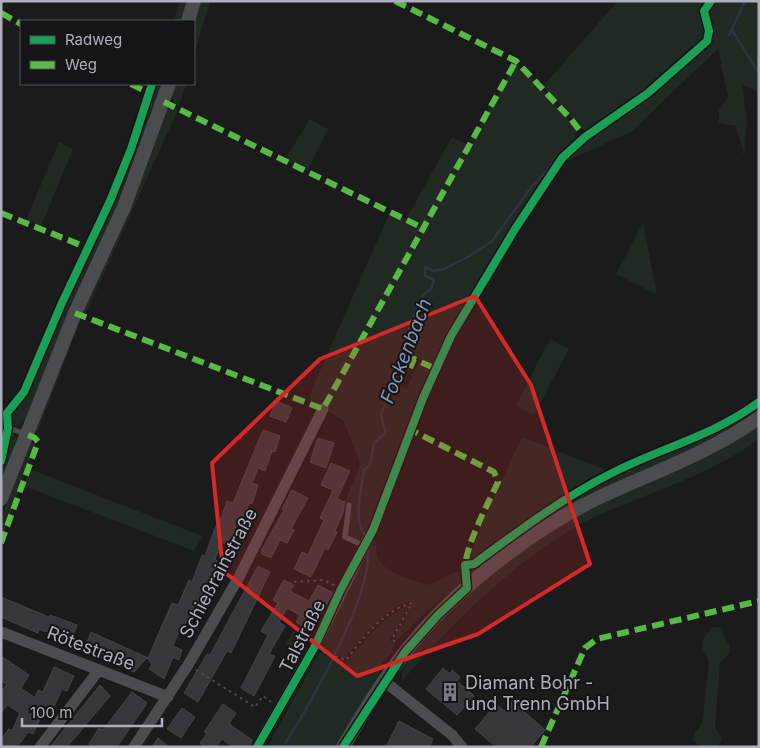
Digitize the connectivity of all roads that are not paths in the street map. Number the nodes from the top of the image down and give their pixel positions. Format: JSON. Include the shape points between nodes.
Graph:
{"nodes":[{"id":1,"x":194,"y":1,"type":"edge"},
{"id":2,"x":711,"y":1,"type":"edge"},
{"id":3,"x":188,"y":20,"type":"edge"},
{"id":4,"x":169,"y":85,"type":"edge"},
{"id":5,"x":322,"y":409,"type":"dead end"},
{"id":6,"x":759,"y":418,"type":"edge"},
{"id":7,"x":8,"y":428,"type":"dead end"},
{"id":8,"x":410,"y":430,"type":"dead end"},
{"id":9,"x":26,"y":434,"type":"junction"},
{"id":10,"x":1,"y":499,"type":"edge"},
{"id":11,"x":349,"y":506,"type":"dead end"},
{"id":12,"x":366,"y":541,"type":"joint"},
{"id":13,"x":1,"y":632,"type":"edge"},
{"id":14,"x":99,"y":670,"type":"junction"},
{"id":15,"x":384,"y":681,"type":"junction"},
{"id":16,"x":168,"y":697,"type":"junction"},
{"id":17,"x":40,"y":747,"type":"edge"},
{"id":18,"x":134,"y":747,"type":"edge"},
{"id":19,"x":257,"y":747,"type":"edge"},
{"id":20,"x":343,"y":747,"type":"edge"},
{"id":21,"x":462,"y":747,"type":"edge"}],
"edges":[{"from":1,"to":3,"type":"street"},
{"from":2,"to":8,"type":"lane","via":[[704,11],[709,31],[707,41],[648,93],[585,137],[562,158],[471,299],[447,344]]},
{"from":4,"to":9,"type":"street","via":[[124,207],[75,312]]},
{"from":5,"to":16,"type":"street","name":"Schießrainstraße","via":[[239,577]]},
{"from":6,"to":15,"type":"street","via":[[712,448],[600,497],[509,554],[438,615]]},
{"from":7,"to":9,"type":"lane"},
{"from":9,"to":10,"type":"street"},
{"from":11,"to":12,"type":"lane","via":[[345,537]]},
{"from":12,"to":19,"type":"street","name":"Talstraße","via":[[314,648]]},
{"from":13,"to":14,"type":"street","name":"Rötestraße"},
{"from":14,"to":16,"type":"street","name":"Rötestraße"},
{"from":14,"to":17,"type":"street"},
{"from":15,"to":20,"type":"street"},
{"from":15,"to":21,"type":"street","via":[[452,735]]},
{"from":16,"to":18,"type":"street","name":"Schießrainstraße"}]}
